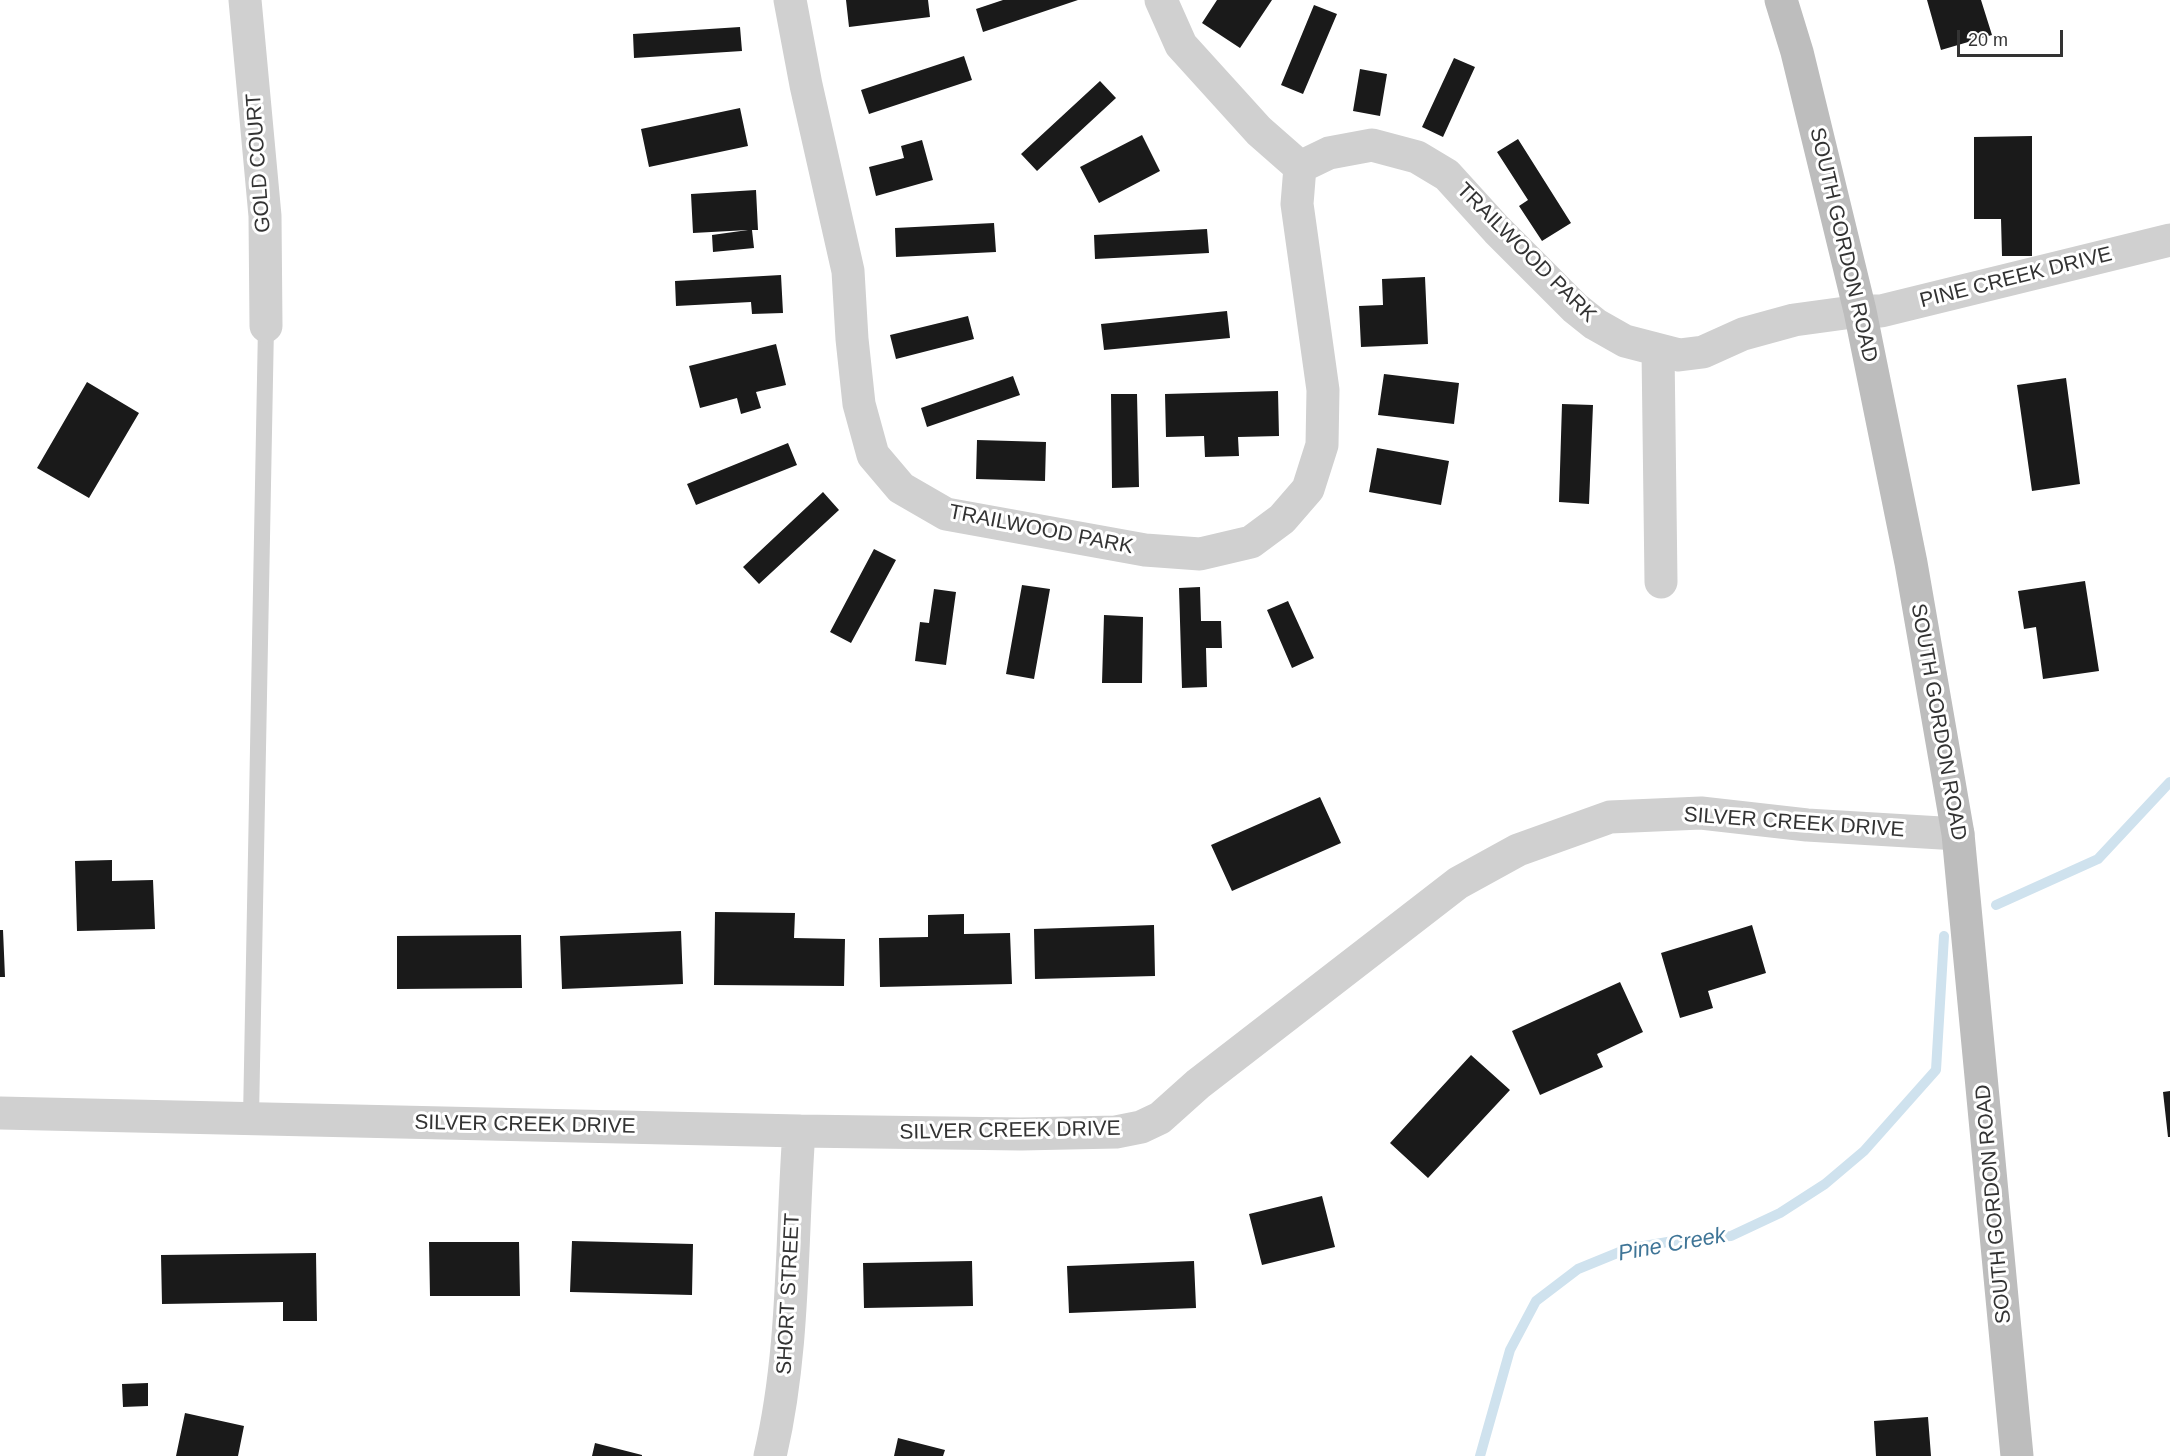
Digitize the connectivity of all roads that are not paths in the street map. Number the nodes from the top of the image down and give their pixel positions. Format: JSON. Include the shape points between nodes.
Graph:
{"nodes":[{"id":1,"x":245,"y":0,"type":"edge"},
{"id":2,"x":790,"y":0,"type":"edge"},
{"id":3,"x":1161,"y":0,"type":"edge"},
{"id":4,"x":1781,"y":0,"type":"edge"},
{"id":5,"x":1300,"y":167,"type":"junction"},
{"id":6,"x":2170,"y":240,"type":"edge"},
{"id":7,"x":1860,"y":311,"type":"junction"},
{"id":8,"x":266,"y":326,"type":"joint"},
{"id":9,"x":1658,"y":350,"type":"junction"},
{"id":10,"x":1661,"y":582,"type":"dead end"},
{"id":11,"x":1958,"y":834,"type":"junction"},
{"id":12,"x":0,"y":1113,"type":"edge"},
{"id":13,"x":251,"y":1118,"type":"junction"},
{"id":14,"x":799,"y":1131,"type":"junction"},
{"id":15,"x":770,"y":1456,"type":"edge"},
{"id":16,"x":2017,"y":1456,"type":"edge"}],
"edges":[{"from":1,"to":8,"type":"street","name":"GOLD COURT","via":[[265,216]]},
{"from":2,"to":5,"type":"street","name":"TRAILWOOD PARK","via":[[848,271],[859,404],[873,455],[901,488],[946,514],[1145,550],[1200,554],[1251,542],[1282,519],[1308,489],[1322,445],[1323,390],[1297,204]]},
{"from":3,"to":5,"type":"street","via":[[1181,45],[1259,131]]},
{"from":4,"to":7,"type":"street","name":"SOUTH GORDON ROAD"},
{"from":5,"to":9,"type":"street","name":"TRAILWOOD PARK","via":[[1329,153],[1372,145],[1417,157],[1447,175],[1575,308],[1625,341]]},
{"from":6,"to":7,"type":"street","name":"PINE CREEK DRIVE","via":[[1881,311]]},
{"from":7,"to":9,"type":"street","name":"TRAILWOOD PARK","via":[[1794,320],[1743,334],[1703,352],[1679,355]]},
{"from":7,"to":11,"type":"street","name":"SOUTH GORDON ROAD","via":[[1911,563]]},
{"from":8,"to":13,"type":"lane"},
{"from":9,"to":10,"type":"street"},
{"from":11,"to":14,"type":"street","name":"SILVER CREEK DRIVE","via":[[1807,825],[1701,813],[1610,817],[1518,850],[1458,883],[1198,1084],[1160,1118],[1141,1126],[1116,1132],[1021,1134]]},
{"from":11,"to":16,"type":"street","name":"SOUTH GORDON ROAD"},
{"from":12,"to":13,"type":"street","name":"SILVER CREEK DRIVE"},
{"from":13,"to":14,"type":"street","name":"SILVER CREEK DRIVE"},
{"from":14,"to":15,"type":"street","name":"SHORT STREET","via":[[792,1310],[780,1416]]}]}
